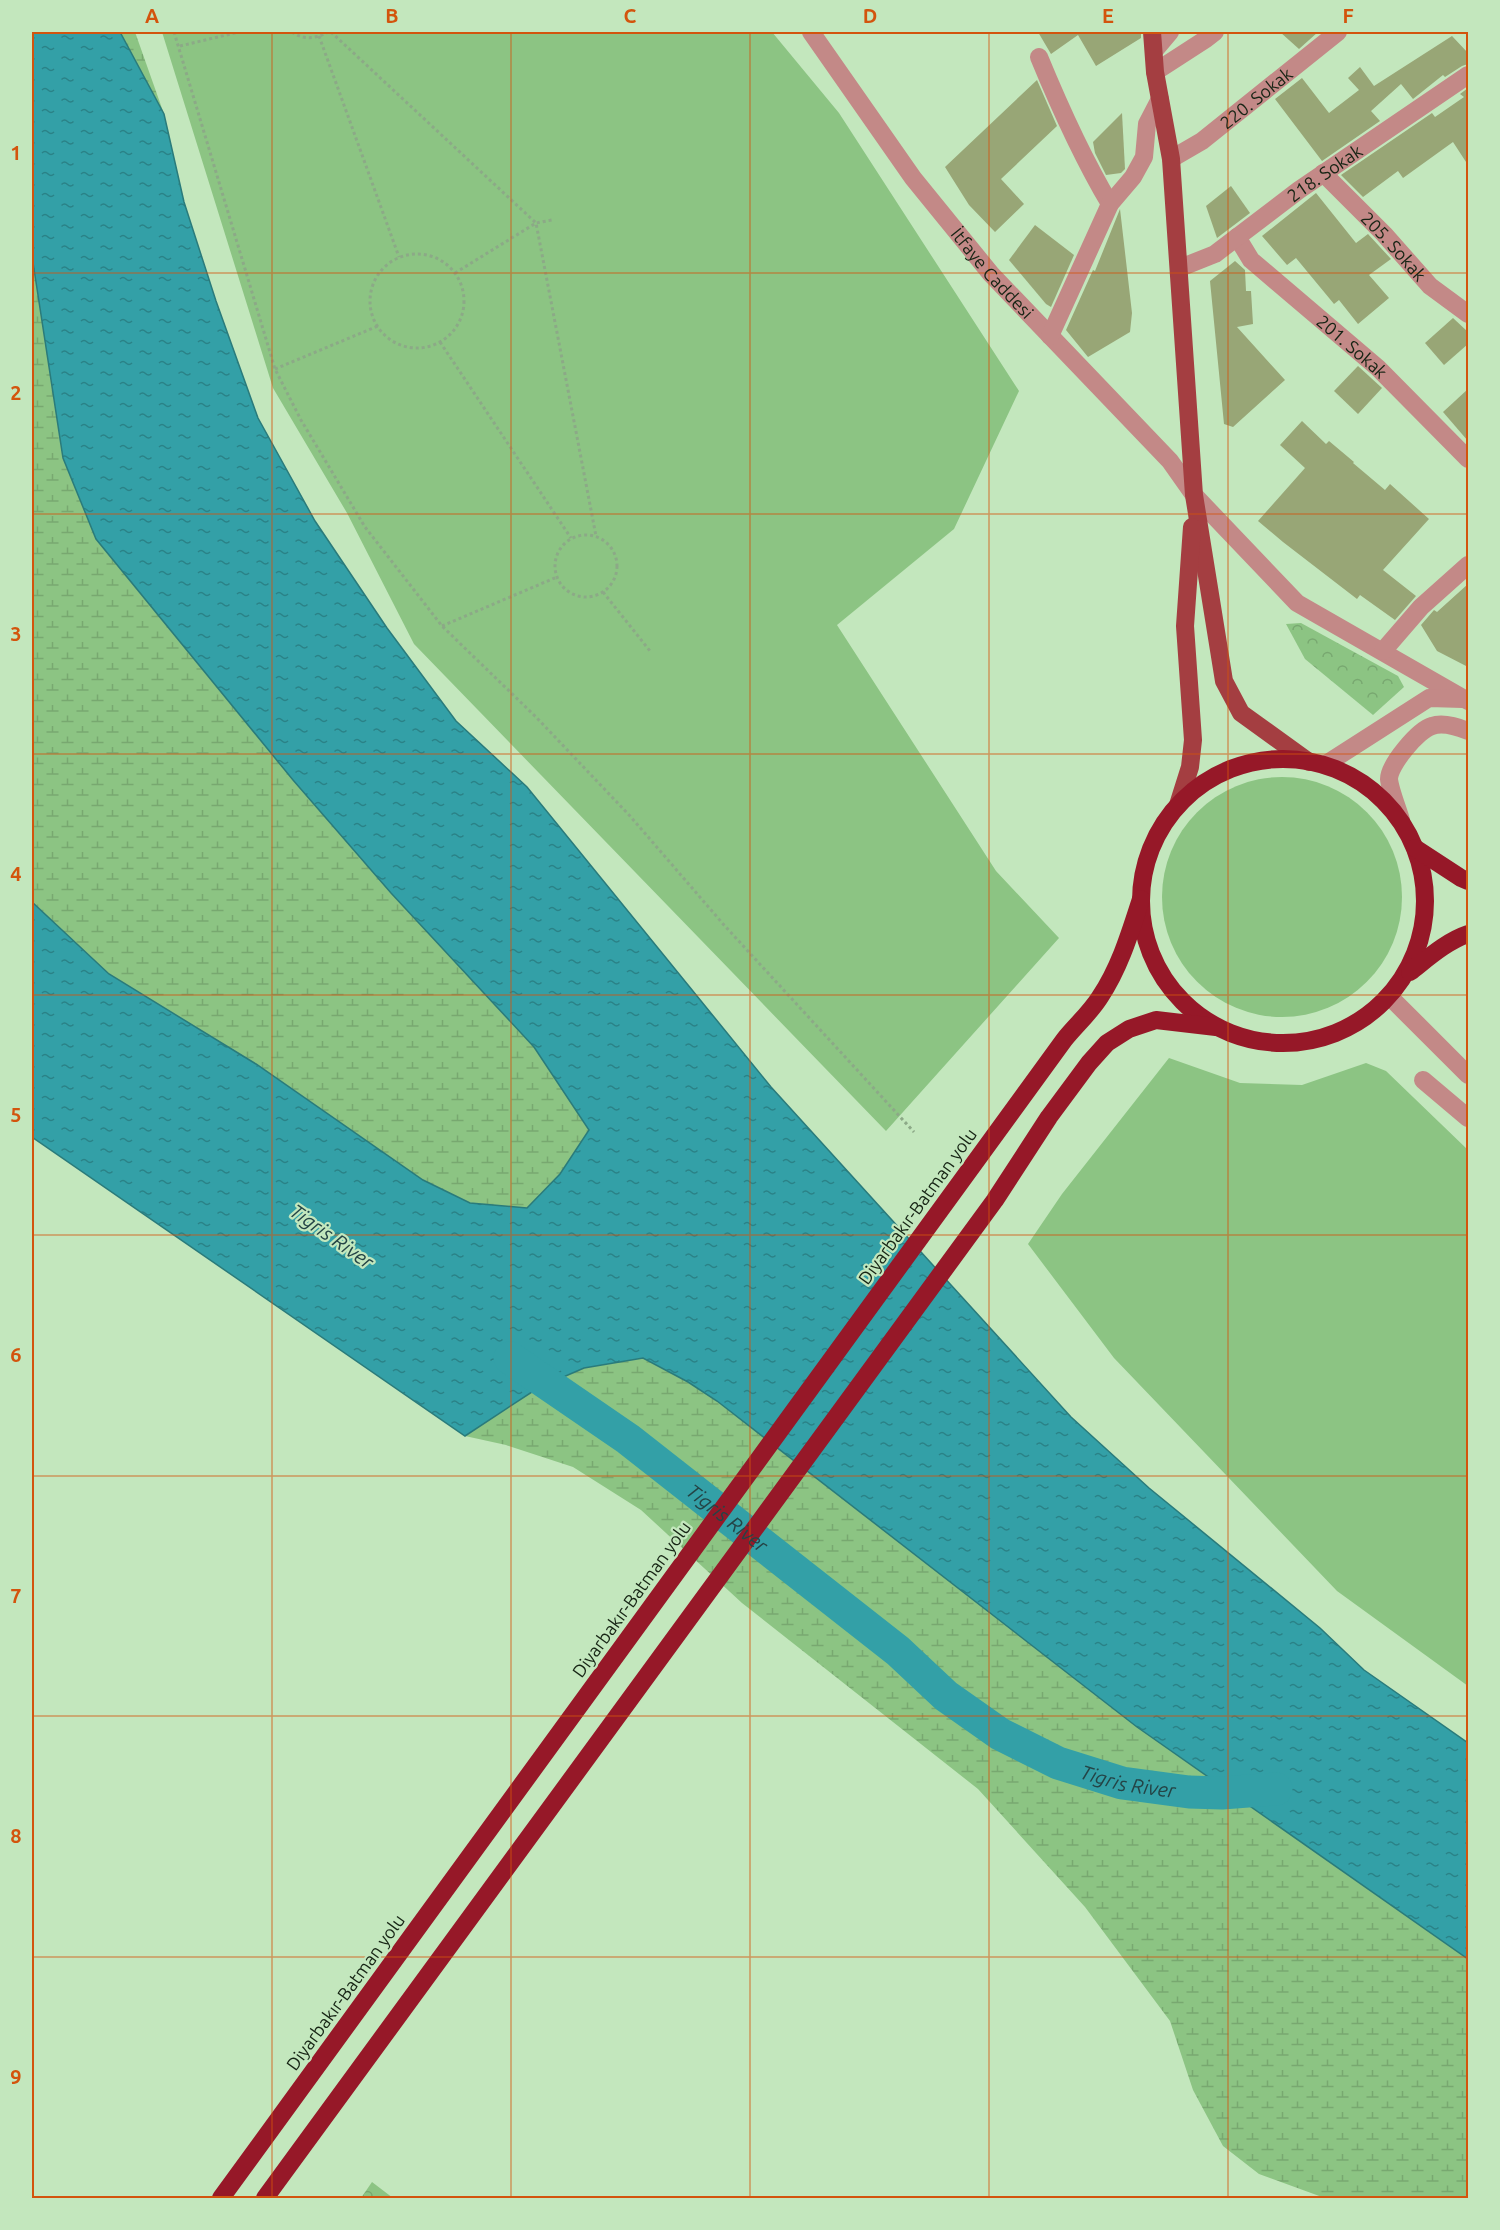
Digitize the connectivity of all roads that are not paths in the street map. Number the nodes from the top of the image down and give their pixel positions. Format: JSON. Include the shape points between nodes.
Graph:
{"nodes":[{"id":1,"x":811,"y":32,"type":"edge"},
{"id":2,"x":1152,"y":32,"type":"edge"},
{"id":3,"x":1170,"y":32,"type":"edge"},
{"id":4,"x":1215,"y":32,"type":"edge"},
{"id":5,"x":1338,"y":32,"type":"edge"},
{"id":6,"x":1154,"y":51,"type":"junction"},
{"id":7,"x":1039,"y":57,"type":"dead end"},
{"id":8,"x":1155,"y":72,"type":"junction"},
{"id":9,"x":1468,"y":75,"type":"edge"},
{"id":10,"x":1160,"y":99,"type":"junction"},
{"id":11,"x":1171,"y":159,"type":"junction"},
{"id":12,"x":1323,"y":173,"type":"junction"},
{"id":13,"x":1110,"y":204,"type":"junction"},
{"id":14,"x":1237,"y":237,"type":"junction"},
{"id":15,"x":1180,"y":268,"type":"junction"},
{"id":16,"x":1468,"y":314,"type":"edge"},
{"id":17,"x":1050,"y":336,"type":"junction"},
{"id":18,"x":1468,"y":459,"type":"edge"},
{"id":19,"x":1194,"y":495,"type":"junction"},
{"id":20,"x":1468,"y":565,"type":"edge"},
{"id":21,"x":1383,"y":651,"type":"junction"},
{"id":22,"x":1467,"y":700,"type":"edge"},
{"id":23,"x":1468,"y":731,"type":"edge"},
{"id":24,"x":1317,"y":763,"type":"junction"},
{"id":25,"x":1178,"y":805,"type":"junction"},
{"id":26,"x":1401,"y":820,"type":"junction"},
{"id":27,"x":1415,"y":848,"type":"junction"},
{"id":28,"x":1468,"y":881,"type":"edge"},
{"id":29,"x":1141,"y":899,"type":"junction"},
{"id":30,"x":1468,"y":934,"type":"edge"},
{"id":31,"x":1402,"y":978,"type":"junction"},
{"id":32,"x":1390,"y":997,"type":"junction"},
{"id":33,"x":1215,"y":1027,"type":"junction"},
{"id":34,"x":1468,"y":1075,"type":"edge"},
{"id":35,"x":1423,"y":1080,"type":"dead end"},
{"id":36,"x":1468,"y":1118,"type":"edge"},
{"id":37,"x":221,"y":2199,"type":"edge"},
{"id":38,"x":265,"y":2199,"type":"edge"}],
"edges":[{"from":1,"to":17,"type":"street","name":"İtfaye Caddesi","via":[[913,178],[991,274]]},
{"from":2,"to":6,"type":"main road"},
{"from":3,"to":6,"type":"street"},
{"from":4,"to":8,"type":"street"},
{"from":5,"to":11,"type":"street","name":"220. Sokak","via":[[1202,141]]},
{"from":6,"to":8,"type":"main road"},
{"from":7,"to":13,"type":"street","via":[[1092,175]]},
{"from":8,"to":10,"type":"main road"},
{"from":9,"to":12,"type":"street","name":"218. Sokak"},
{"from":10,"to":11,"type":"main road"},
{"from":10,"to":13,"type":"street","via":[[1147,124],[1144,157]]},
{"from":11,"to":15,"type":"main road"},
{"from":12,"to":14,"type":"street","name":"218. Sokak"},
{"from":12,"to":16,"type":"street","name":"205. Sokak","via":[[1430,286]]},
{"from":13,"to":17,"type":"street"},
{"from":14,"to":15,"type":"street","name":"218. Sokak","via":[[1215,254]]},
{"from":14,"to":18,"type":"street","name":"201. Sokak","via":[[1251,260],[1378,368]]},
{"from":15,"to":19,"type":"main road"},
{"from":17,"to":19,"type":"street","name":"İtfaye Caddesi","via":[[1170,460]]},
{"from":19,"to":21,"type":"street","name":"İtfaye Caddesi","via":[[1297,603]]},
{"from":19,"to":24,"type":"main road","via":[[1224,681],[1241,713]]},
{"from":19,"to":25,"type":"main road","via":[[1185,626],[1193,740],[1190,767]]},
{"from":20,"to":21,"type":"street","via":[[1421,607]]},
{"from":21,"to":22,"type":"street","name":"İtfaye Caddesi"},
{"from":22,"to":24,"type":"street","via":[[1429,698]]},
{"from":23,"to":26,"type":"street","via":[[1431,726],[1397,759],[1389,778]]},
{"from":24,"to":25,"type":"highway","via":[[1279,758],[1232,766],[1192,790]]},
{"from":24,"to":26,"type":"highway","via":[[1368,786]]},
{"from":25,"to":29,"type":"highway","via":[[1161,825],[1143,868]]},
{"from":26,"to":27,"type":"highway"},
{"from":27,"to":28,"type":"highway"},
{"from":27,"to":31,"type":"highway","via":[[1422,863],[1426,911],[1416,957]]},
{"from":29,"to":33,"type":"highway","via":[[1140,914],[1152,960],[1178,999]]},
{"from":29,"to":37,"type":"highway","name":"Diyarbakır-Batman yolu","via":[[1116,971],[1099,999],[1064,1040]]},
{"from":30,"to":31,"type":"highway","via":[[1432,954]]},
{"from":31,"to":32,"type":"highway"},
{"from":32,"to":33,"type":"highway","via":[[1353,1026],[1308,1042],[1260,1042]]},
{"from":32,"to":34,"type":"street"},
{"from":33,"to":38,"type":"highway","via":[[1156,1020],[1129,1029],[1107,1043],[1089,1063],[995,1200]]},
{"from":35,"to":36,"type":"street"}]}
